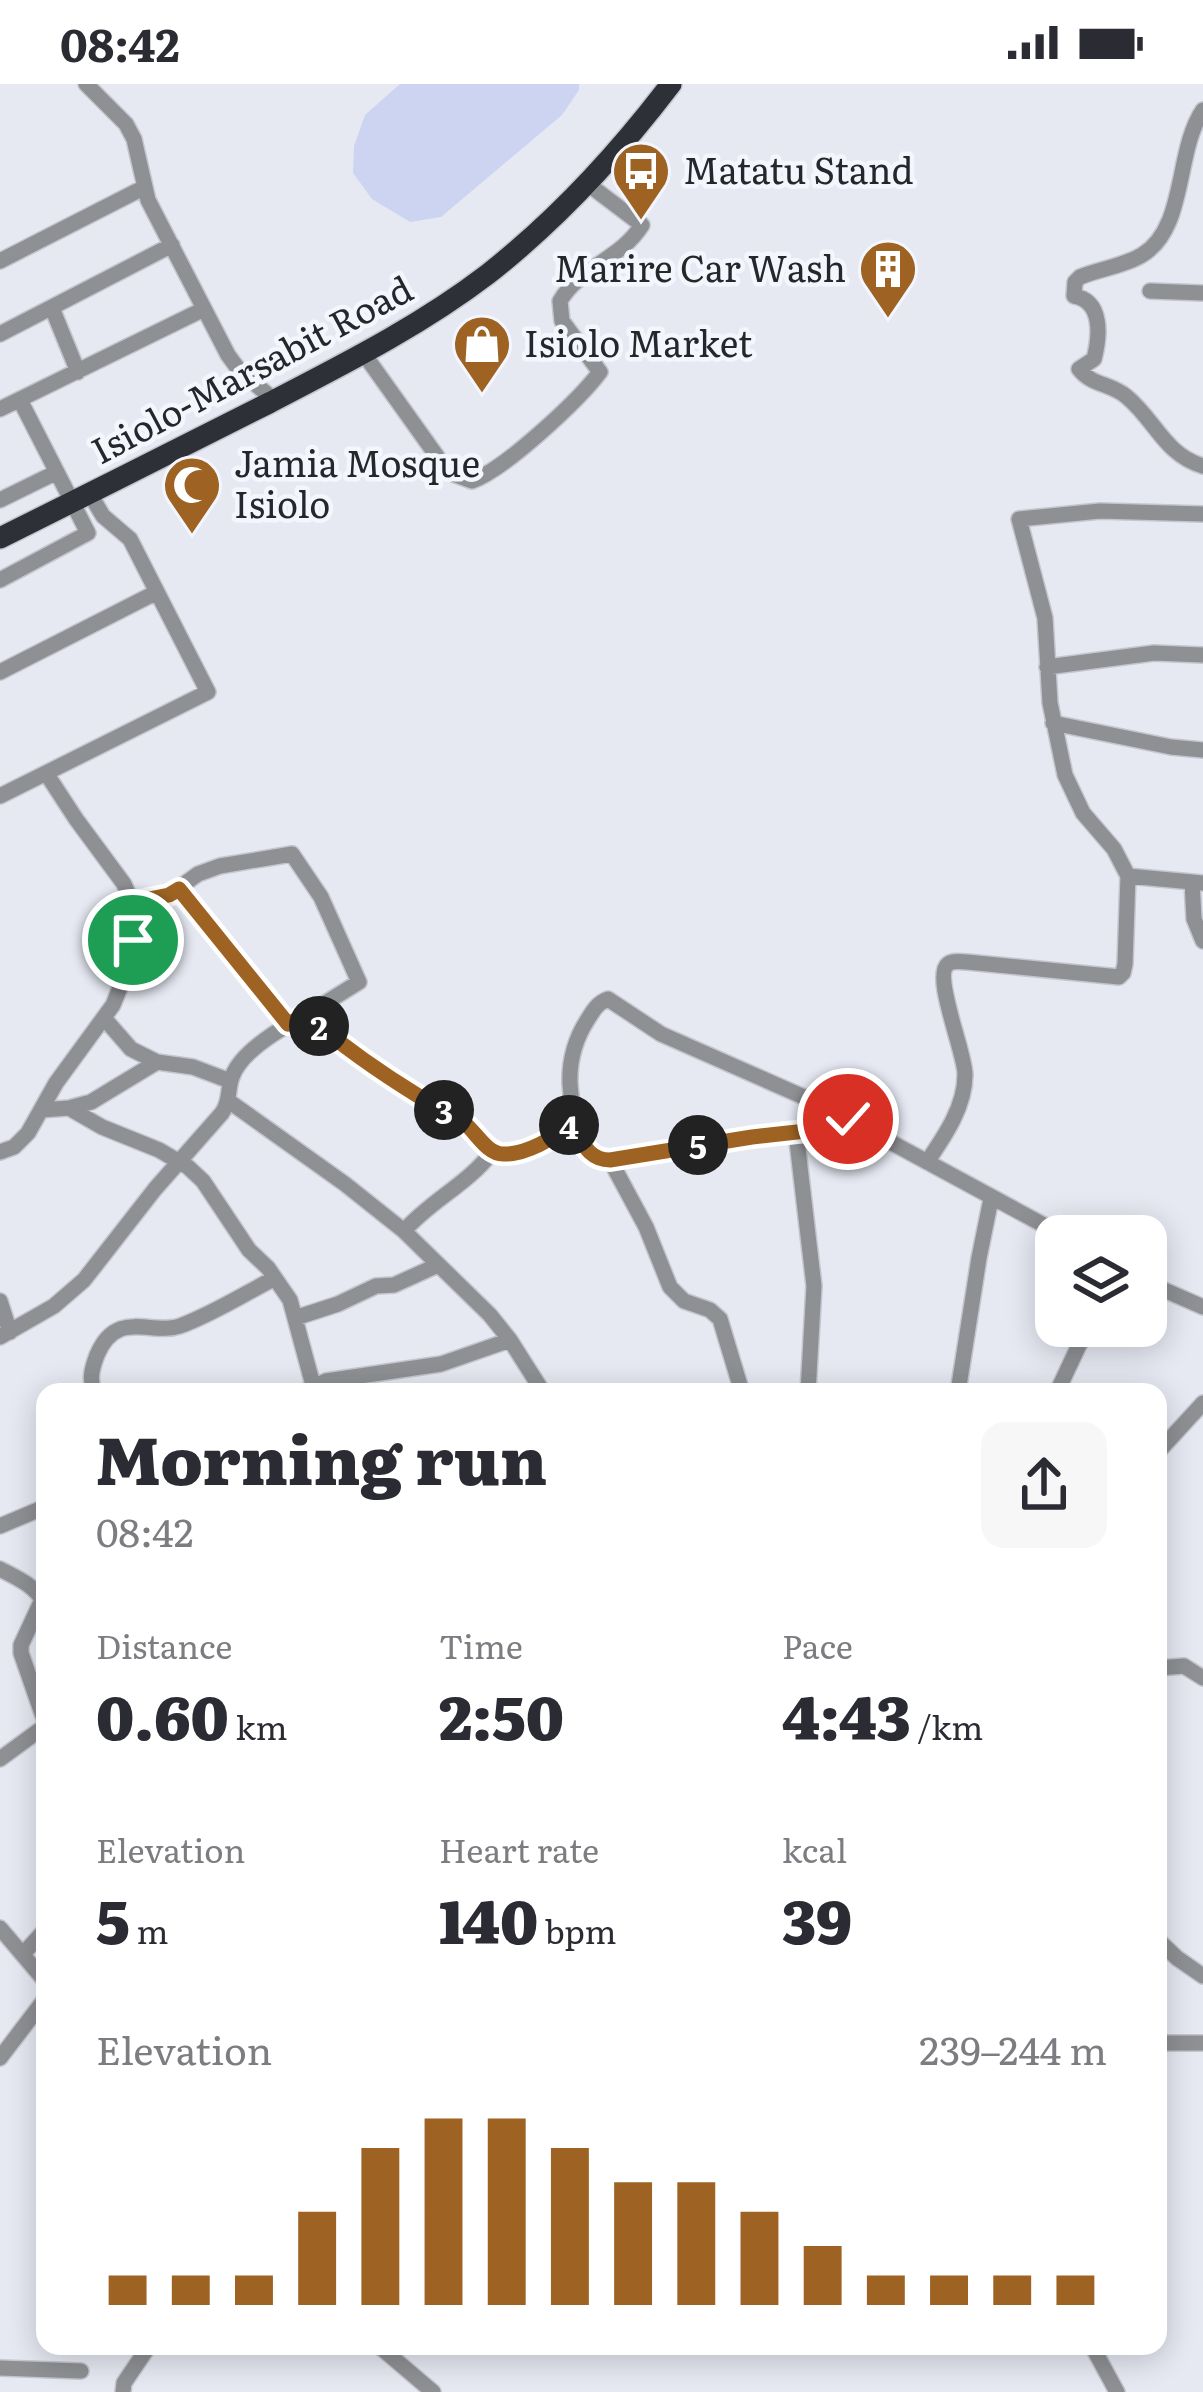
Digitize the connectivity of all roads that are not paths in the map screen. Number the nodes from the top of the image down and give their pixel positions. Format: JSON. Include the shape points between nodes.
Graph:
{"nodes":[{"id":1,"x":86,"y":84,"type":"edge"},
{"id":2,"x":671,"y":84,"type":"edge"},
{"id":3,"x":1203,"y":110,"type":"edge"},
{"id":4,"x":588,"y":184,"type":"junction"},
{"id":5,"x":143,"y":188,"type":"junction"},
{"id":6,"x":172,"y":245,"type":"junction"},
{"id":7,"x":0,"y":261,"type":"edge"},
{"id":8,"x":1150,"y":291,"type":"dead end"},
{"id":9,"x":1203,"y":293,"type":"edge"},
{"id":10,"x":52,"y":308,"type":"junction"},
{"id":11,"x":204,"y":309,"type":"junction"},
{"id":12,"x":0,"y":334,"type":"edge"},
{"id":13,"x":364,"y":354,"type":"junction"},
{"id":14,"x":78,"y":372,"type":"junction"},
{"id":15,"x":20,"y":400,"type":"junction"},
{"id":16,"x":274,"y":400,"type":"junction"},
{"id":17,"x":0,"y":409,"type":"edge"},
{"id":18,"x":1203,"y":466,"type":"edge"},
{"id":19,"x":57,"y":472,"type":"junction"},
{"id":20,"x":81,"y":498,"type":"junction"},
{"id":21,"x":0,"y":500,"type":"edge"},
{"id":22,"x":1203,"y":514,"type":"edge"},
{"id":23,"x":0,"y":538,"type":"edge"},
{"id":24,"x":0,"y":580,"type":"edge"},
{"id":25,"x":155,"y":593,"type":"junction"},
{"id":26,"x":1203,"y":656,"type":"edge"},
{"id":27,"x":1047,"y":668,"type":"junction"},
{"id":28,"x":0,"y":672,"type":"edge"},
{"id":29,"x":1053,"y":723,"type":"junction"},
{"id":30,"x":1203,"y":750,"type":"edge"},
{"id":31,"x":46,"y":773,"type":"junction"},
{"id":32,"x":0,"y":796,"type":"edge"},
{"id":33,"x":1129,"y":876,"type":"junction"},
{"id":34,"x":1197,"y":883,"type":"edge"},
{"id":35,"x":179,"y":889,"type":"junction"},
{"id":36,"x":134,"y":902,"type":"junction"},
{"id":37,"x":1203,"y":941,"type":"edge"},
{"id":38,"x":306,"y":1015,"type":"junction"},
{"id":39,"x":104,"y":1018,"type":"junction"},
{"id":40,"x":288,"y":1024,"type":"junction"},
{"id":41,"x":157,"y":1062,"type":"junction"},
{"id":42,"x":230,"y":1081,"type":"junction"},
{"id":43,"x":230,"y":1102,"type":"junction"},
{"id":44,"x":69,"y":1108,"type":"junction"},
{"id":45,"x":41,"y":1110,"type":"junction"},
{"id":46,"x":848,"y":1119,"type":"junction"},
{"id":47,"x":570,"y":1123,"type":"junction"},
{"id":48,"x":796,"y":1132,"type":"junction"},
{"id":49,"x":0,"y":1151,"type":"edge"},
{"id":50,"x":492,"y":1152,"type":"junction"},
{"id":51,"x":610,"y":1160,"type":"junction"},
{"id":52,"x":927,"y":1162,"type":"junction"},
{"id":53,"x":180,"y":1163,"type":"junction"},
{"id":54,"x":992,"y":1199,"type":"junction"},
{"id":55,"x":1035,"y":1221,"type":"edge"},
{"id":56,"x":404,"y":1232,"type":"junction"},
{"id":57,"x":438,"y":1265,"type":"junction"},
{"id":58,"x":274,"y":1278,"type":"junction"},
{"id":59,"x":1167,"y":1291,"type":"edge"},
{"id":60,"x":0,"y":1300,"type":"edge"},
{"id":61,"x":1203,"y":1306,"type":"edge"},
{"id":62,"x":296,"y":1318,"type":"junction"},
{"id":63,"x":5,"y":1334,"type":"edge"},
{"id":64,"x":510,"y":1340,"type":"junction"},
{"id":65,"x":1078,"y":1347,"type":"edge"},
{"id":66,"x":90,"y":1383,"type":"edge"},
{"id":67,"x":318,"y":1383,"type":"edge"},
{"id":68,"x":345,"y":1383,"type":"edge"},
{"id":69,"x":537,"y":1383,"type":"edge"},
{"id":70,"x":739,"y":1383,"type":"edge"},
{"id":71,"x":809,"y":1383,"type":"edge"},
{"id":72,"x":959,"y":1383,"type":"edge"},
{"id":73,"x":1061,"y":1383,"type":"edge"},
{"id":74,"x":1203,"y":1403,"type":"edge"},
{"id":75,"x":1167,"y":1443,"type":"edge"},
{"id":76,"x":36,"y":1511,"type":"edge"},
{"id":77,"x":0,"y":1526,"type":"edge"},
{"id":78,"x":0,"y":1569,"type":"edge"},
{"id":79,"x":36,"y":1593,"type":"edge"},
{"id":80,"x":36,"y":1613,"type":"edge"},
{"id":81,"x":1167,"y":1667,"type":"edge"},
{"id":82,"x":1203,"y":1678,"type":"edge"},
{"id":83,"x":36,"y":1697,"type":"edge"},
{"id":84,"x":36,"y":1731,"type":"edge"},
{"id":85,"x":0,"y":1760,"type":"edge"},
{"id":86,"x":0,"y":1928,"type":"edge"},
{"id":87,"x":36,"y":1939,"type":"edge"},
{"id":88,"x":1167,"y":1949,"type":"edge"},
{"id":89,"x":22,"y":1954,"type":"junction"},
{"id":90,"x":36,"y":1970,"type":"edge"},
{"id":91,"x":1203,"y":1976,"type":"edge"},
{"id":92,"x":36,"y":2011,"type":"edge"},
{"id":93,"x":1167,"y":2043,"type":"edge"},
{"id":94,"x":1203,"y":2043,"type":"edge"},
{"id":95,"x":0,"y":2058,"type":"edge"},
{"id":96,"x":143,"y":2355,"type":"edge"},
{"id":97,"x":390,"y":2355,"type":"edge"},
{"id":98,"x":1097,"y":2355,"type":"edge"},
{"id":99,"x":0,"y":2368,"type":"edge"},
{"id":100,"x":81,"y":2371,"type":"dead end"},
{"id":101,"x":123,"y":2392,"type":"edge"},
{"id":102,"x":433,"y":2392,"type":"edge"},
{"id":103,"x":1117,"y":2392,"type":"edge"}],
"edges":[{"from":1,"to":5,"type":"street","via":[[126,124]]},
{"from":2,"to":4,"type":"highway","name":"Isiolo-Marsabit Road"},
{"from":3,"to":18,"type":"street","via":[[1167,226],[1144,254],[1080,277],[1073,296],[1091,304],[1097,325],[1096,353],[1078,369],[1123,393],[1170,448]]},
{"from":4,"to":13,"type":"highway","name":"Isiolo-Marsabit Road","via":[[487,275]]},
{"from":4,"to":13,"type":"street","via":[[642,226],[560,301],[562,321],[600,372],[503,464],[472,481],[453,474]]},
{"from":5,"to":6,"type":"street"},
{"from":5,"to":7,"type":"street"},
{"from":6,"to":10,"type":"street"},
{"from":6,"to":11,"type":"street"},
{"from":8,"to":9,"type":"street"},
{"from":10,"to":12,"type":"street"},
{"from":10,"to":14,"type":"street"},
{"from":11,"to":14,"type":"street"},
{"from":11,"to":16,"type":"street","via":[[235,365]]},
{"from":13,"to":16,"type":"highway","name":"Isiolo-Marsabit Road"},
{"from":14,"to":15,"type":"street"},
{"from":15,"to":17,"type":"street"},
{"from":15,"to":19,"type":"street"},
{"from":16,"to":20,"type":"highway","name":"Isiolo-Marsabit Road"},
{"from":19,"to":20,"type":"street"},
{"from":19,"to":21,"type":"street"},
{"from":20,"to":23,"type":"highway","name":"Isiolo-Marsabit Road"},
{"from":20,"to":24,"type":"street","via":[[88,533]]},
{"from":20,"to":25,"type":"street","via":[[130,538]]},
{"from":22,"to":27,"type":"street","via":[[1019,519],[1045,618]]},
{"from":25,"to":28,"type":"street"},
{"from":25,"to":31,"type":"street","via":[[208,692]]},
{"from":26,"to":27,"type":"street","via":[[1154,652]]},
{"from":27,"to":29,"type":"street"},
{"from":29,"to":30,"type":"street"},
{"from":29,"to":33,"type":"street","via":[[1076,802]]},
{"from":31,"to":32,"type":"street"},
{"from":31,"to":36,"type":"street"},
{"from":33,"to":34,"type":"street"},
{"from":33,"to":52,"type":"street","via":[[1119,977],[967,962],[945,967],[965,1076],[953,1120]]},
{"from":34,"to":37,"type":"street","via":[[1194,919]]},
{"from":35,"to":36,"type":"street"},
{"from":35,"to":38,"type":"street","via":[[220,866],[292,854],[359,982]]},
{"from":35,"to":40,"type":"street"},
{"from":36,"to":39,"type":"street","via":[[133,940]]},
{"from":38,"to":40,"type":"street"},
{"from":38,"to":50,"type":"street","via":[[464,1122]]},
{"from":39,"to":41,"type":"street","via":[[130,1049]]},
{"from":39,"to":45,"type":"street"},
{"from":40,"to":42,"type":"street"},
{"from":41,"to":42,"type":"street"},
{"from":41,"to":44,"type":"street"},
{"from":42,"to":43,"type":"street"},
{"from":43,"to":53,"type":"street"},
{"from":43,"to":56,"type":"street"},
{"from":44,"to":45,"type":"street"},
{"from":44,"to":53,"type":"street"},
{"from":45,"to":49,"type":"street","via":[[28,1133]]},
{"from":46,"to":47,"type":"street","via":[[678,1043],[606,999],[573,1048]]},
{"from":46,"to":48,"type":"street"},
{"from":46,"to":52,"type":"street"},
{"from":47,"to":50,"type":"street","via":[[526,1149]]},
{"from":47,"to":51,"type":"street","via":[[592,1155]]},
{"from":48,"to":51,"type":"street"},
{"from":48,"to":71,"type":"street","via":[[814,1286]]},
{"from":50,"to":56,"type":"street"},
{"from":51,"to":70,"type":"street","via":[[670,1287],[719,1319]]},
{"from":52,"to":54,"type":"street"},
{"from":53,"to":58,"type":"street","via":[[211,1190]]},
{"from":53,"to":63,"type":"street","via":[[84,1280]]},
{"from":54,"to":55,"type":"street"},
{"from":54,"to":72,"type":"street"},
{"from":56,"to":57,"type":"street"},
{"from":57,"to":62,"type":"street"},
{"from":57,"to":64,"type":"street"},
{"from":58,"to":62,"type":"street"},
{"from":58,"to":66,"type":"street","via":[[176,1328],[119,1330],[98,1354]]},
{"from":59,"to":61,"type":"street"},
{"from":60,"to":63,"type":"street"},
{"from":62,"to":67,"type":"street"},
{"from":64,"to":68,"type":"street"},
{"from":64,"to":69,"type":"street"},
{"from":65,"to":73,"type":"street"},
{"from":74,"to":75,"type":"street"},
{"from":76,"to":77,"type":"street"},
{"from":78,"to":79,"type":"street"},
{"from":80,"to":83,"type":"street","via":[[21,1653]]},
{"from":81,"to":82,"type":"street","via":[[1184,1666]]},
{"from":84,"to":85,"type":"street"},
{"from":86,"to":89,"type":"street"},
{"from":87,"to":89,"type":"street"},
{"from":88,"to":91,"type":"street"},
{"from":89,"to":90,"type":"street"},
{"from":92,"to":95,"type":"street"},
{"from":93,"to":94,"type":"street"},
{"from":96,"to":101,"type":"street"},
{"from":97,"to":102,"type":"street"},
{"from":98,"to":103,"type":"street"},
{"from":99,"to":100,"type":"street"}]}
